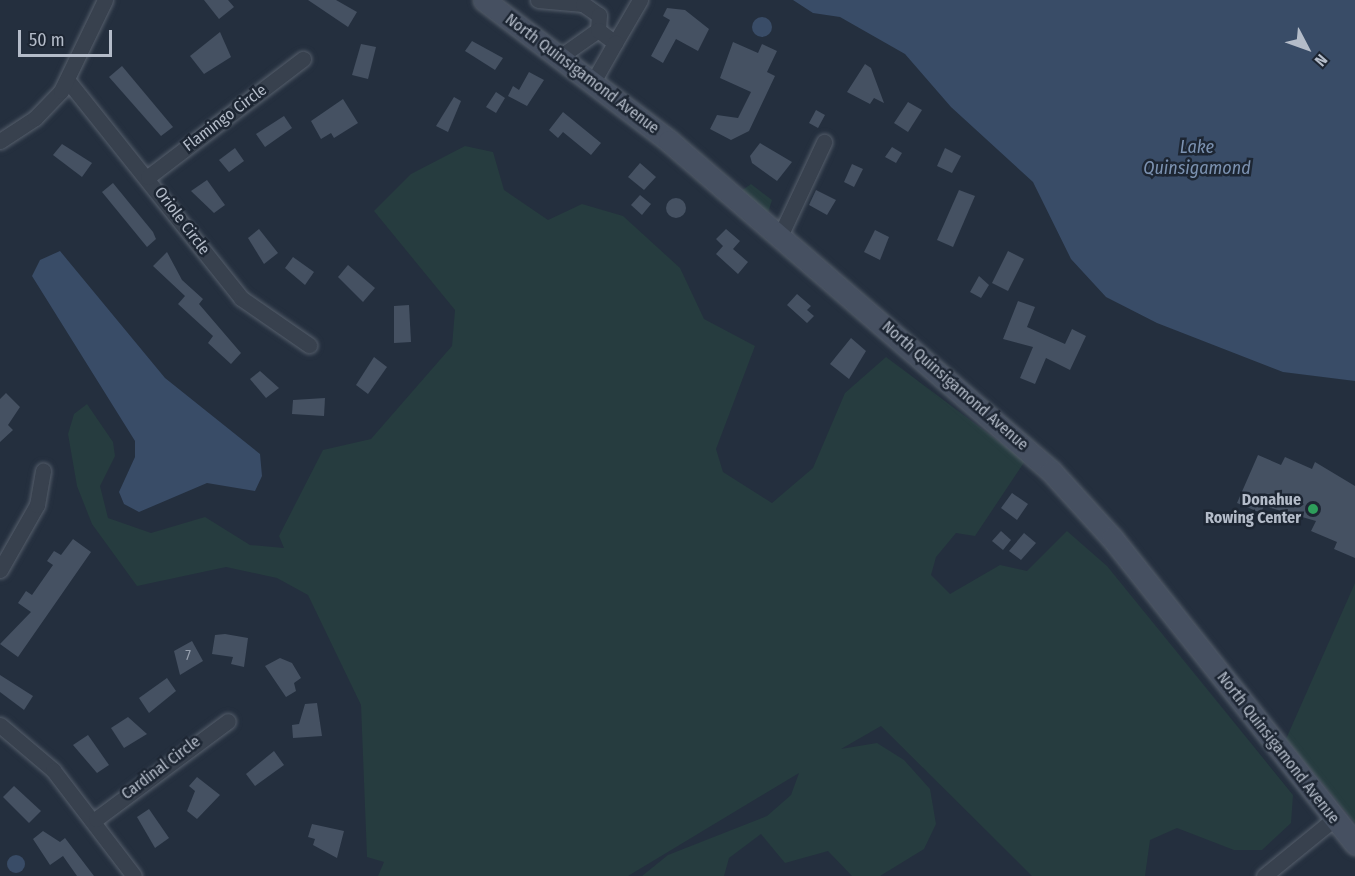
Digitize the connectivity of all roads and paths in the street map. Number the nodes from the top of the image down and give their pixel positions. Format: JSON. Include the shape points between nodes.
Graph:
{"nodes":[{"id":1,"x":105,"y":0,"type":"edge"},
{"id":2,"x":484,"y":0,"type":"edge"},
{"id":3,"x":538,"y":0,"type":"edge"},
{"id":4,"x":640,"y":0,"type":"edge"},
{"id":5,"x":598,"y":30,"type":"junction"},
{"id":6,"x":615,"y":43,"type":"junction"},
{"id":7,"x":561,"y":56,"type":"junction"},
{"id":8,"x":303,"y":59,"type":"dead end"},
{"id":9,"x":594,"y":80,"type":"junction"},
{"id":10,"x":68,"y":81,"type":"junction"},
{"id":11,"x":0,"y":141,"type":"edge"},
{"id":12,"x":824,"y":142,"type":"dead end"},
{"id":13,"x":148,"y":177,"type":"junction"},
{"id":14,"x":780,"y":236,"type":"junction"},
{"id":15,"x":309,"y":345,"type":"dead end"},
{"id":16,"x":44,"y":471,"type":"dead end"},
{"id":17,"x":0,"y":570,"type":"edge"},
{"id":18,"x":228,"y":721,"type":"dead end"},
{"id":19,"x":0,"y":725,"type":"edge"},
{"id":20,"x":96,"y":819,"type":"junction"},
{"id":21,"x":1334,"y":819,"type":"junction"},
{"id":22,"x":1355,"y":844,"type":"edge"},
{"id":23,"x":134,"y":876,"type":"edge"},
{"id":24,"x":1264,"y":876,"type":"edge"}],
"edges":[{"from":1,"to":10,"type":"street"},
{"from":2,"to":7,"type":"main road","name":"North Quinsigamond Avenue"},
{"from":3,"to":5,"type":"street","via":[[588,5],[599,15]]},
{"from":4,"to":6,"type":"street"},
{"from":5,"to":6,"type":"street"},
{"from":5,"to":7,"type":"street"},
{"from":6,"to":9,"type":"street"},
{"from":7,"to":9,"type":"main road","name":"North Quinsigamond Avenue"},
{"from":8,"to":13,"type":"street","name":"Flamingo Circle"},
{"from":9,"to":14,"type":"main road","name":"North Quinsigamond Avenue"},
{"from":10,"to":11,"type":"street","via":[[44,110]]},
{"from":10,"to":13,"type":"street","name":"Oriole Circle"},
{"from":12,"to":14,"type":"street"},
{"from":13,"to":15,"type":"street","name":"Oriole Circle","via":[[250,308]]},
{"from":14,"to":21,"type":"main road","name":"North Quinsigamond Avenue","via":[[1067,487]]},
{"from":16,"to":17,"type":"street","via":[[34,513]]},
{"from":18,"to":20,"type":"street","name":"Cardinal Circle"},
{"from":19,"to":20,"type":"street","via":[[53,770]]},
{"from":20,"to":23,"type":"street"},
{"from":21,"to":22,"type":"main road","name":"North Quinsigamond Avenue"},
{"from":21,"to":24,"type":"street"}]}
